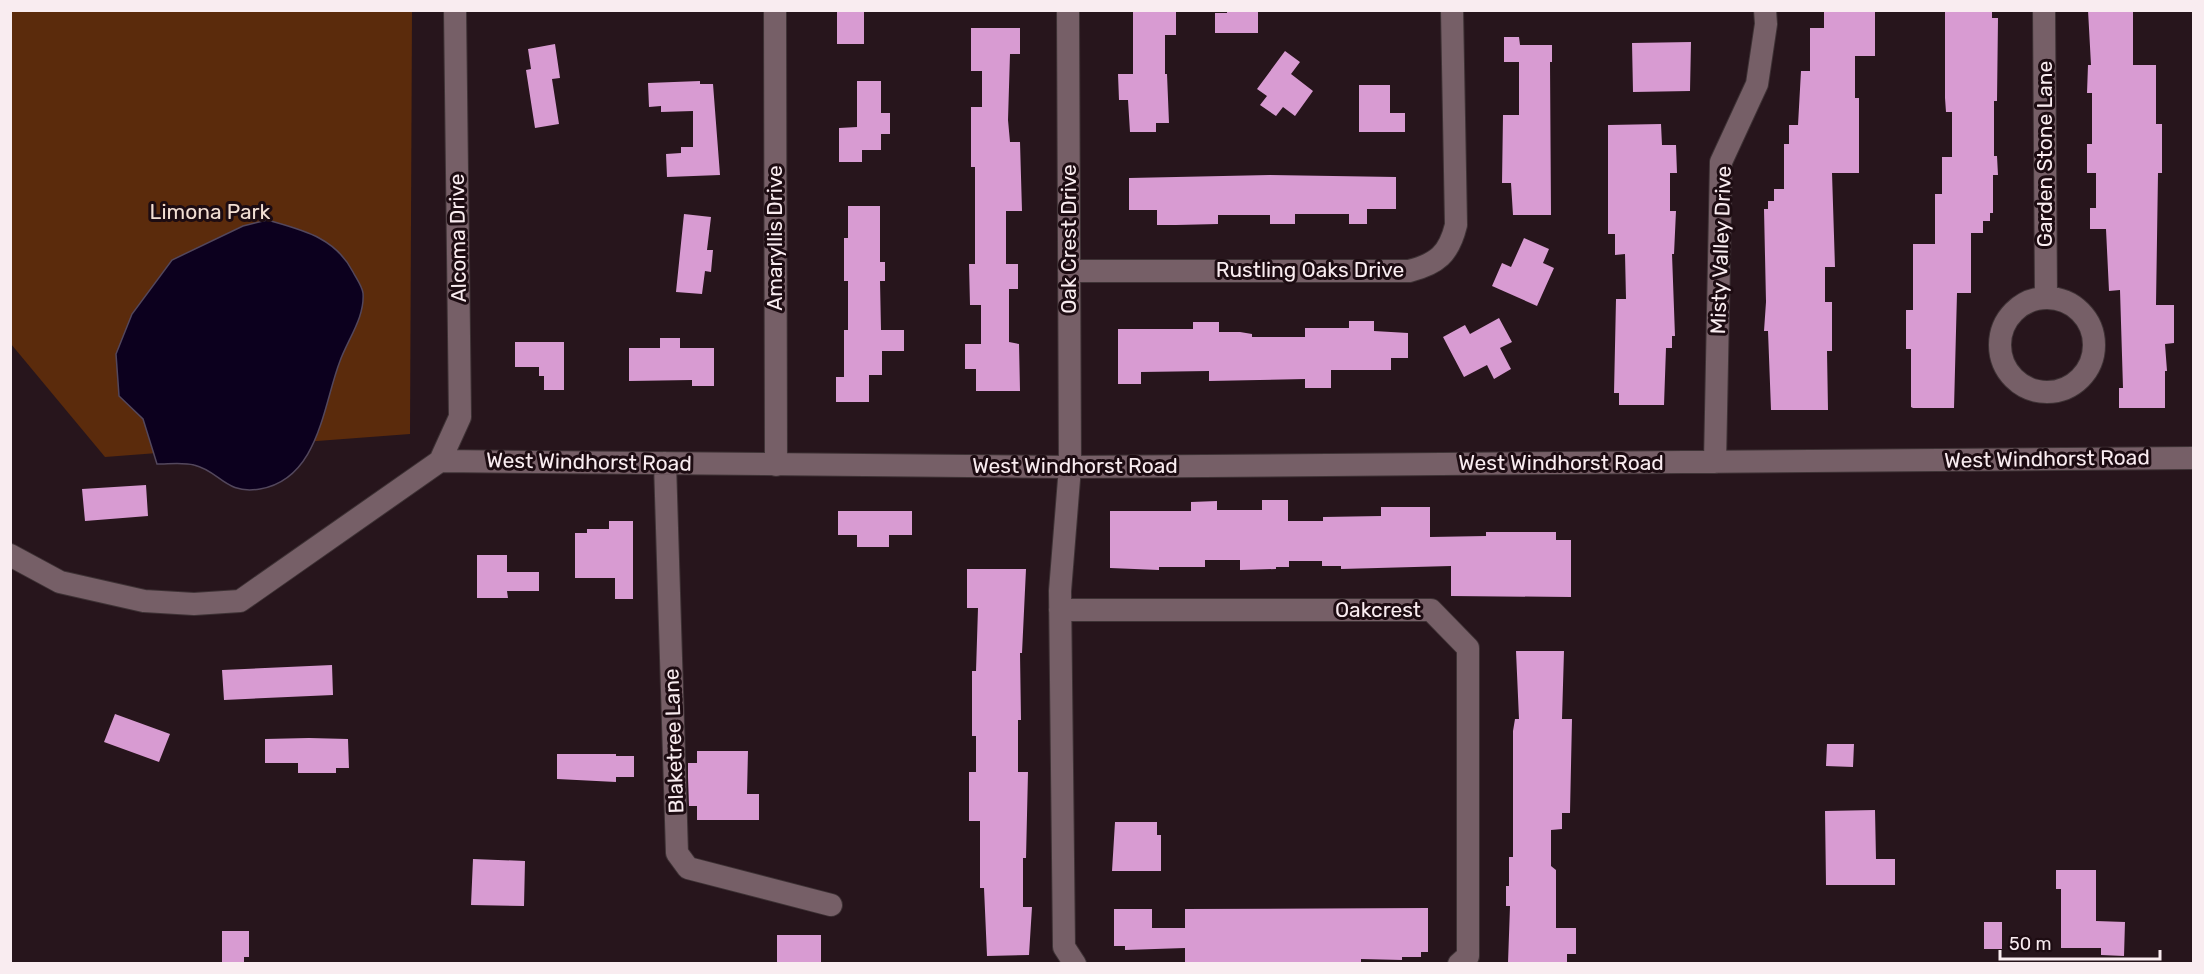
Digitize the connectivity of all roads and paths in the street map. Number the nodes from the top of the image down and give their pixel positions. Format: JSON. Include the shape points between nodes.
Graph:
{"nodes":[{"id":1,"x":455,"y":10,"type":"edge"},
{"id":2,"x":775,"y":10,"type":"edge"},
{"id":3,"x":1068,"y":10,"type":"edge"},
{"id":4,"x":1452,"y":10,"type":"edge"},
{"id":5,"x":1765,"y":10,"type":"edge"},
{"id":6,"x":2044,"y":10,"type":"edge"},
{"id":7,"x":1069,"y":271,"type":"junction"},
{"id":8,"x":2046,"y":298,"type":"junction"},
{"id":9,"x":2193,"y":458,"type":"edge"},
{"id":10,"x":441,"y":461,"type":"junction"},
{"id":11,"x":1715,"y":462,"type":"junction"},
{"id":12,"x":665,"y":463,"type":"junction"},
{"id":13,"x":776,"y":465,"type":"junction"},
{"id":14,"x":1070,"y":467,"type":"junction"},
{"id":15,"x":10,"y":555,"type":"edge"},
{"id":16,"x":1060,"y":610,"type":"junction"},
{"id":17,"x":831,"y":905,"type":"dead end"},
{"id":18,"x":1075,"y":963,"type":"edge"},
{"id":19,"x":1459,"y":963,"type":"edge"}],
"edges":[{"from":1,"to":10,"type":"street","name":"Alcoma Drive","via":[[460,417]]},
{"from":2,"to":13,"type":"street","name":"Amaryllis Drive"},
{"from":3,"to":7,"type":"street","name":"Oak Crest Drive"},
{"from":4,"to":7,"type":"street","name":"Rustling Oaks Drive","via":[[1456,225],[1451,244],[1428,266],[1409,271]]},
{"from":5,"to":11,"type":"street","name":"Misty Valley Drive","via":[[1757,84],[1721,162]]},
{"from":6,"to":8,"type":"street","name":"Garden Stone Lane"},
{"from":7,"to":14,"type":"street","name":"Oak Crest Drive"},
{"from":8,"to":8,"type":"street","via":[[2031,300],[2007,319],[1999,347],[2010,375],[2021,385],[2051,393],[2080,379],[2095,351],[2094,334],[2076,308],[2062,300]]},
{"from":9,"to":11,"type":"street","name":"West Windhorst Road"},
{"from":10,"to":12,"type":"street","name":"West Windhorst Road"},
{"from":10,"to":15,"type":"street","via":[[240,601],[144,601],[60,582]]},
{"from":11,"to":14,"type":"street","name":"West Windhorst Road"},
{"from":12,"to":13,"type":"street","name":"West Windhorst Road"},
{"from":12,"to":17,"type":"street","name":"Blaketree Lane","via":[[677,853],[688,868]]},
{"from":13,"to":14,"type":"street","name":"West Windhorst Road"},
{"from":14,"to":16,"type":"street"},
{"from":16,"to":18,"type":"street","via":[[1064,947]]},
{"from":16,"to":19,"type":"street","name":"Oakcrest","via":[[1431,610],[1468,648],[1468,956]]}]}
